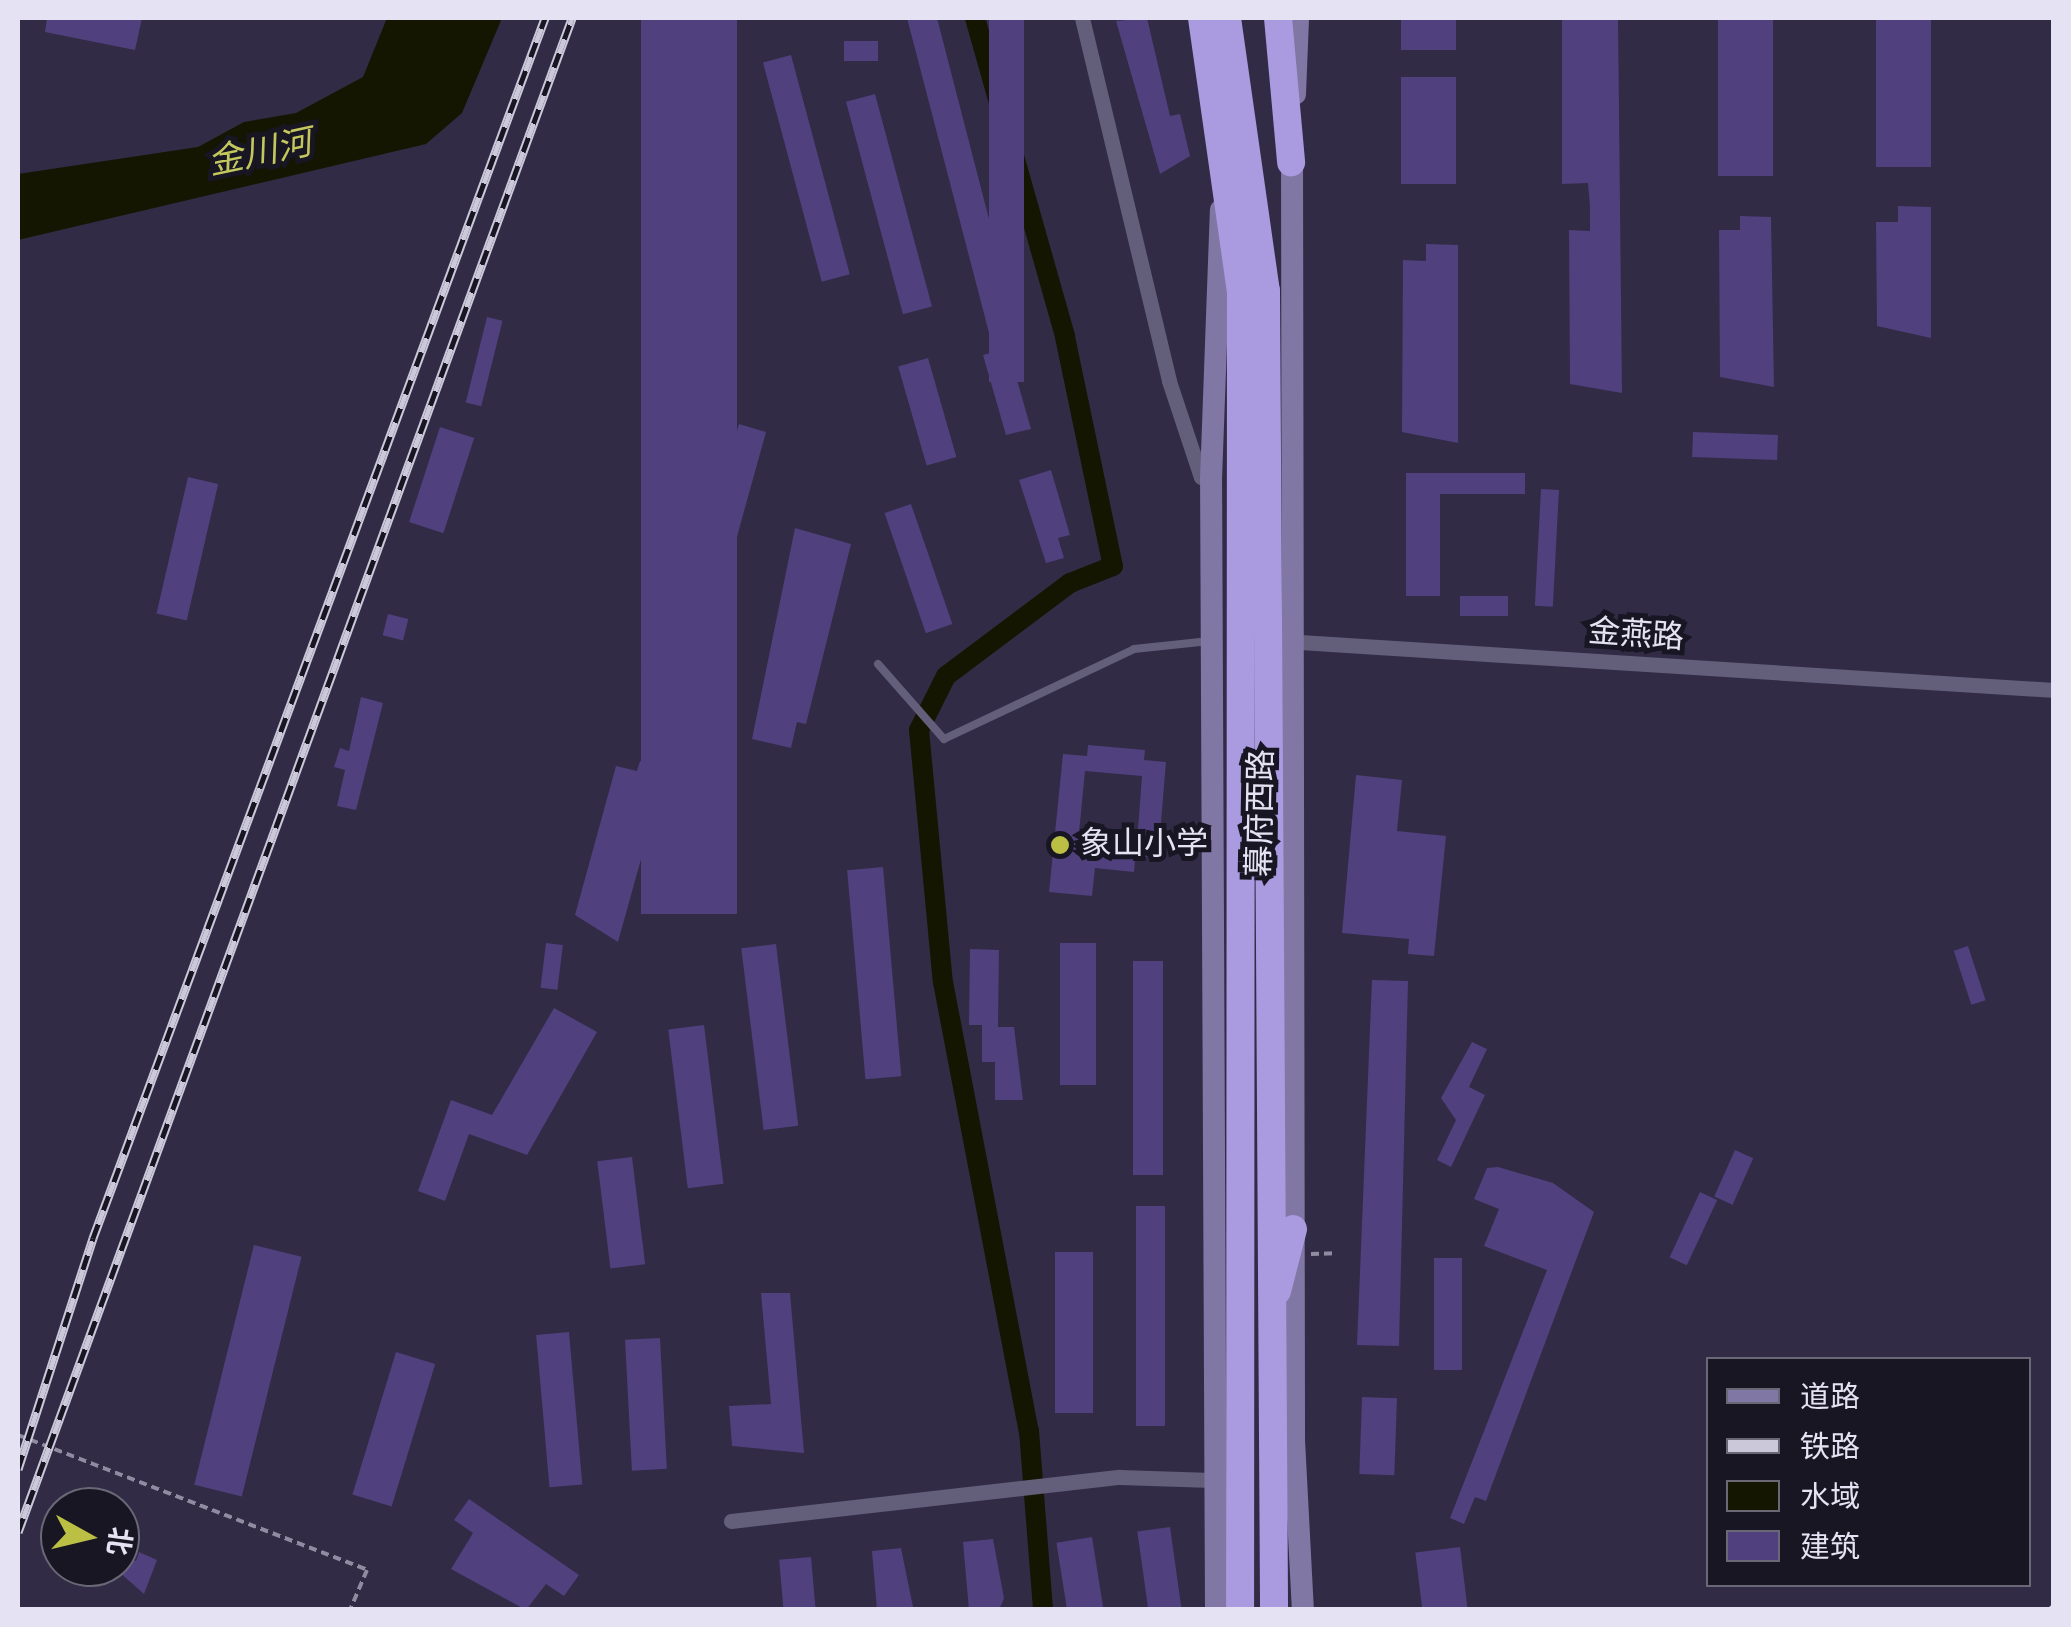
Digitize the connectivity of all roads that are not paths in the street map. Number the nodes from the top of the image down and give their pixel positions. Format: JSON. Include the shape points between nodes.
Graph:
{"nodes":[{"id":1,"x":1082,"y":18,"type":"edge"},
{"id":2,"x":1202,"y":18,"type":"edge"},
{"id":3,"x":1227,"y":18,"type":"edge"},
{"id":4,"x":1240,"y":18,"type":"edge"},
{"id":5,"x":1278,"y":18,"type":"edge"},
{"id":6,"x":1298,"y":18,"type":"edge"},
{"id":7,"x":1292,"y":162,"type":"junction"},
{"id":8,"x":1215,"y":376,"type":"junction"},
{"id":9,"x":1211,"y":480,"type":"junction"},
{"id":10,"x":1298,"y":529,"type":"junction"},
{"id":11,"x":1251,"y":530,"type":"junction"},
{"id":12,"x":1214,"y":640,"type":"junction"},
{"id":13,"x":1251,"y":641,"type":"junction"},
{"id":14,"x":1300,"y":642,"type":"junction"},
{"id":15,"x":878,"y":664,"type":"dead end"},
{"id":16,"x":2054,"y":690,"type":"edge"},
{"id":17,"x":1298,"y":757,"type":"junction"},
{"id":18,"x":1216,"y":763,"type":"junction"},
{"id":19,"x":1250,"y":1114,"type":"junction"},
{"id":20,"x":1220,"y":1145,"type":"junction"},
{"id":21,"x":1240,"y":1201,"type":"junction"},
{"id":22,"x":1294,"y":1229,"type":"junction"},
{"id":23,"x":1267,"y":1326,"type":"junction"},
{"id":24,"x":1212,"y":1480,"type":"junction"},
{"id":25,"x":731,"y":1521,"type":"dead end"},
{"id":26,"x":1238,"y":1569,"type":"junction"},
{"id":27,"x":1216,"y":1610,"type":"edge"},
{"id":28,"x":1229,"y":1610,"type":"edge"},
{"id":29,"x":1240,"y":1610,"type":"edge"},
{"id":30,"x":1274,"y":1610,"type":"edge"},
{"id":31,"x":1303,"y":1610,"type":"edge"}],
"edges":[{"from":1,"to":9,"type":"street","via":[[1168,381],[1201,477]]},
{"from":2,"to":19,"type":"highway","name":"幕府西路","via":[[1241,293]]},
{"from":3,"to":19,"type":"highway","name":"幕府西路","via":[[1266,291]]},
{"from":4,"to":8,"type":"main road","name":"幕府西路"},
{"from":5,"to":7,"type":"highway"},
{"from":6,"to":7,"type":"main road","name":"幕府西路"},
{"from":7,"to":10,"type":"main road","name":"幕府西路"},
{"from":8,"to":9,"type":"main road","name":"幕府西路"},
{"from":8,"to":11,"type":"main road","via":[[1235,406],[1251,464]]},
{"from":9,"to":12,"type":"main road","name":"幕府西路"},
{"from":10,"to":11,"type":"main road","via":[[1284,544],[1266,544]]},
{"from":10,"to":14,"type":"main road","name":"幕府西路"},
{"from":11,"to":13,"type":"main road"},
{"from":12,"to":13,"type":"street","name":"金燕路"},
{"from":12,"to":15,"type":"lane","via":[[1134,648],[944,739]]},
{"from":12,"to":18,"type":"main road","name":"幕府西路"},
{"from":13,"to":14,"type":"street","name":"金燕路"},
{"from":14,"to":16,"type":"street","name":"金燕路"},
{"from":14,"to":17,"type":"main road","name":"幕府西路"},
{"from":17,"to":18,"type":"main road","via":[[1252,736]]},
{"from":17,"to":22,"type":"main road","name":"幕府西路"},
{"from":18,"to":20,"type":"main road","name":"幕府西路"},
{"from":19,"to":21,"type":"highway","name":"幕府西路"},
{"from":19,"to":23,"type":"highway","name":"幕府西路"},
{"from":20,"to":21,"type":"highway"},
{"from":20,"to":24,"type":"main road","name":"幕府西路"},
{"from":21,"to":26,"type":"highway","name":"幕府西路"},
{"from":22,"to":23,"type":"highway"},
{"from":22,"to":31,"type":"main road","name":"幕府西路"},
{"from":23,"to":30,"type":"highway","name":"幕府西路"},
{"from":24,"to":25,"type":"street","via":[[1073,1481]]},
{"from":24,"to":27,"type":"main road","name":"幕府西路"},
{"from":26,"to":28,"type":"highway"},
{"from":26,"to":29,"type":"highway","name":"幕府西路"}]}
